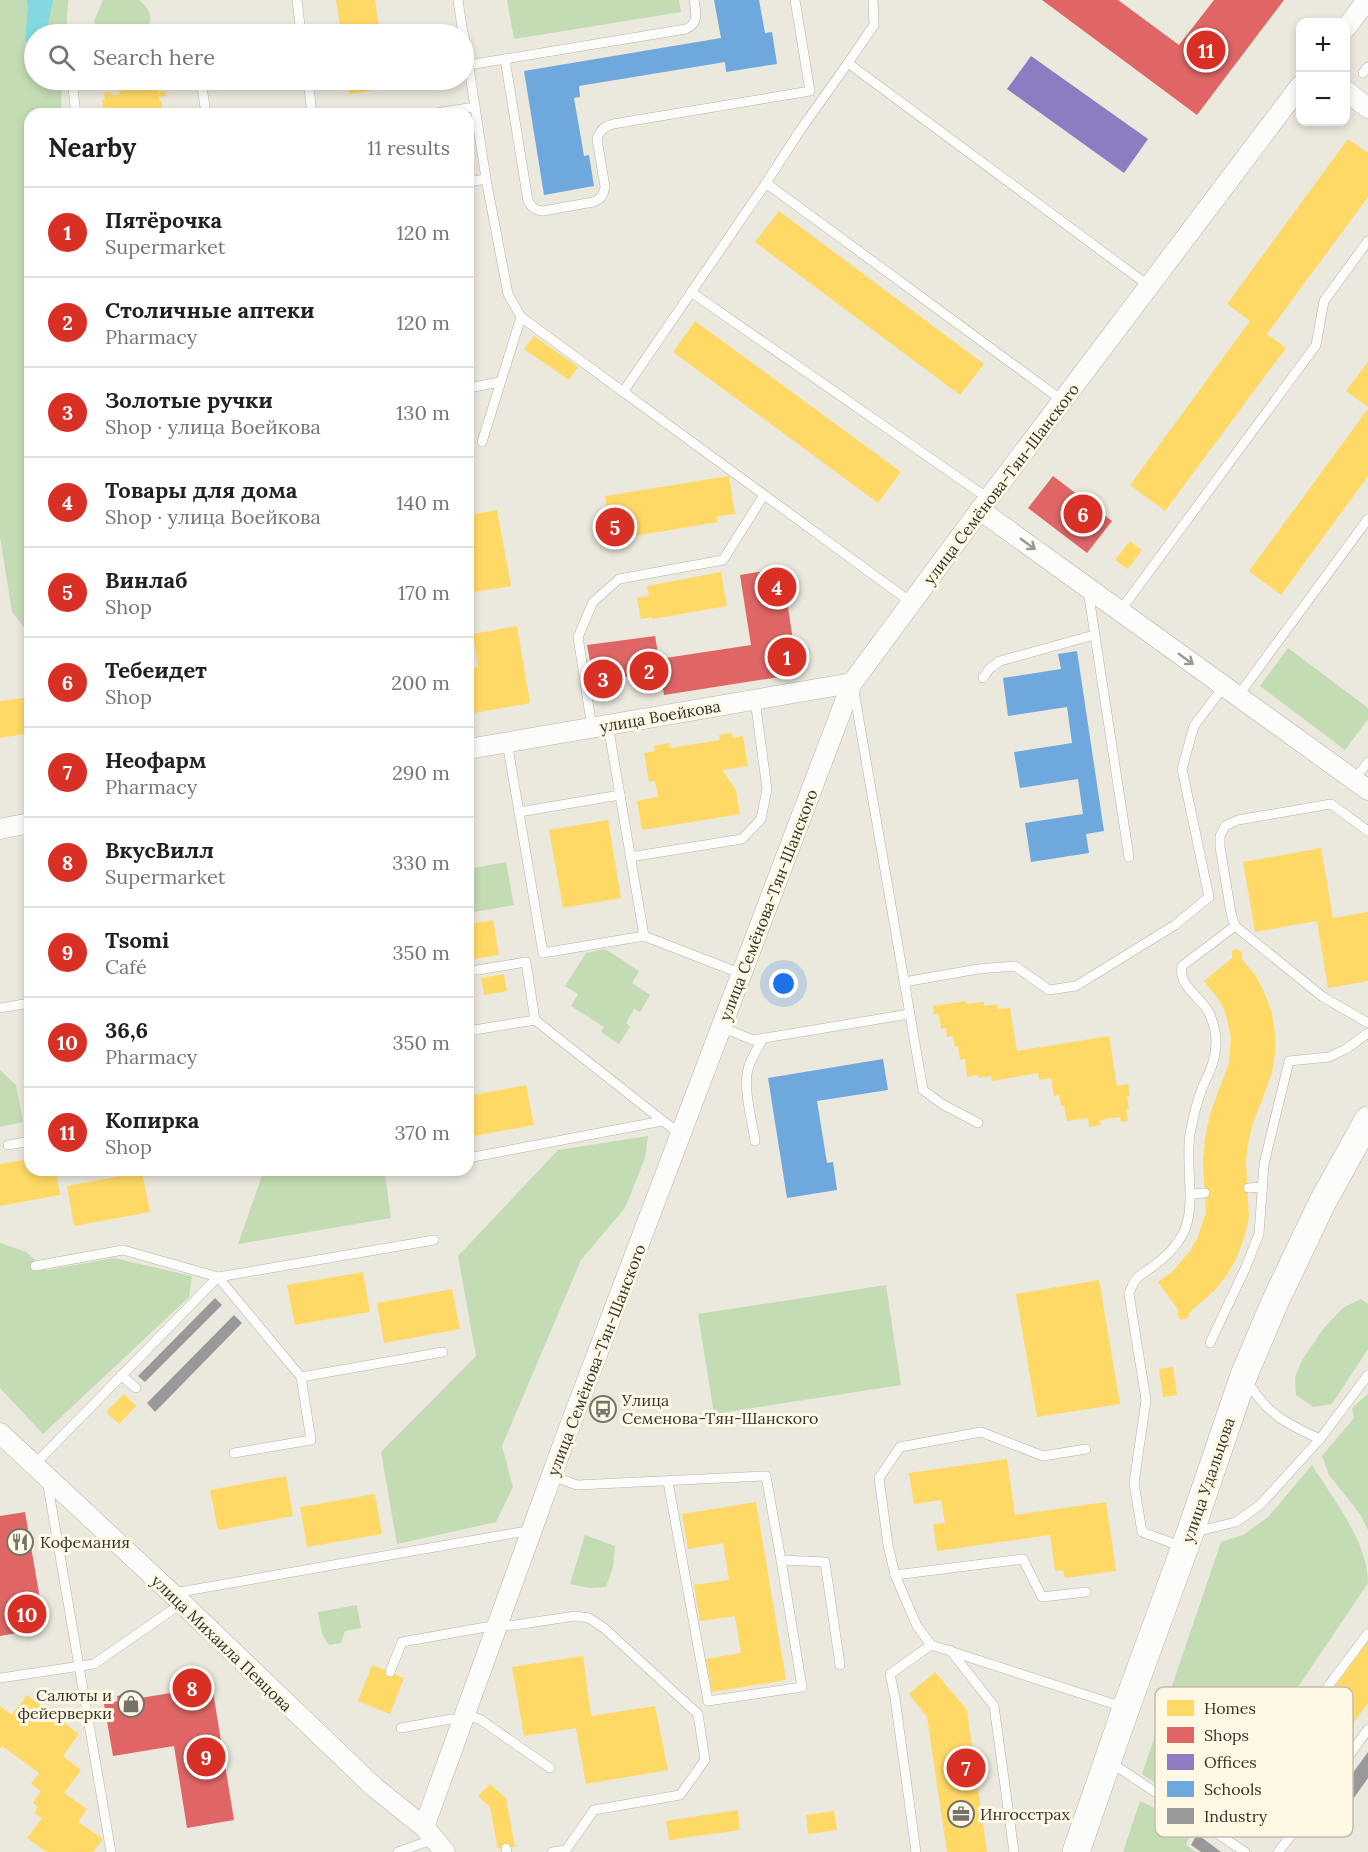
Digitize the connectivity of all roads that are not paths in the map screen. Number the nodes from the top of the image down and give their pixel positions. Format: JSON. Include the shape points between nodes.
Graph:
{"nodes":[{"id":1,"x":297,"y":0,"type":"edge"},
{"id":2,"x":458,"y":0,"type":"edge"},
{"id":3,"x":694,"y":0,"type":"edge"},
{"id":4,"x":795,"y":0,"type":"edge"},
{"id":5,"x":873,"y":0,"type":"edge"},
{"id":6,"x":1367,"y":0,"type":"edge"},
{"id":7,"x":1350,"y":23,"type":"edge"},
{"id":8,"x":300,"y":24,"type":"edge"},
{"id":9,"x":462,"y":24,"type":"edge"},
{"id":10,"x":505,"y":59,"type":"junction"},
{"id":11,"x":848,"y":63,"type":"junction"},
{"id":12,"x":474,"y":64,"type":"edge"},
{"id":13,"x":73,"y":90,"type":"edge"},
{"id":14,"x":202,"y":90,"type":"edge"},
{"id":15,"x":309,"y":90,"type":"edge"},
{"id":16,"x":472,"y":90,"type":"edge"},
{"id":17,"x":1296,"y":91,"type":"edge"},
{"id":18,"x":1350,"y":94,"type":"edge"},
{"id":19,"x":475,"y":107,"type":"junction"},
{"id":20,"x":75,"y":108,"type":"edge"},
{"id":21,"x":205,"y":108,"type":"edge"},
{"id":22,"x":311,"y":108,"type":"edge"},
{"id":23,"x":469,"y":108,"type":"edge"},
{"id":24,"x":1368,"y":108,"type":"edge"},
{"id":25,"x":486,"y":179,"type":"junction"},
{"id":26,"x":474,"y":181,"type":"edge"},
{"id":27,"x":766,"y":183,"type":"junction"},
{"id":28,"x":1368,"y":241,"type":"edge"},
{"id":29,"x":1149,"y":286,"type":"junction"},
{"id":30,"x":691,"y":292,"type":"junction"},
{"id":31,"x":521,"y":316,"type":"junction"},
{"id":32,"x":500,"y":382,"type":"junction"},
{"id":33,"x":474,"y":387,"type":"edge"},
{"id":34,"x":623,"y":392,"type":"junction"},
{"id":35,"x":1063,"y":401,"type":"junction"},
{"id":36,"x":482,"y":442,"type":"dead end"},
{"id":37,"x":764,"y":495,"type":"junction"},
{"id":38,"x":984,"y":505,"type":"junction"},
{"id":39,"x":1368,"y":519,"type":"edge"},
{"id":40,"x":1087,"y":588,"type":"junction"},
{"id":41,"x":912,"y":603,"type":"junction"},
{"id":42,"x":1120,"y":611,"type":"junction"},
{"id":43,"x":1094,"y":635,"type":"junction"},
{"id":44,"x":983,"y":678,"type":"dead end"},
{"id":45,"x":852,"y":683,"type":"junction"},
{"id":46,"x":1231,"y":691,"type":"junction"},
{"id":47,"x":755,"y":700,"type":"junction"},
{"id":48,"x":600,"y":726,"type":"junction"},
{"id":49,"x":507,"y":742,"type":"junction"},
{"id":50,"x":474,"y":747,"type":"edge"},
{"id":51,"x":1368,"y":762,"type":"edge"},
{"id":52,"x":1361,"y":785,"type":"edge"},
{"id":53,"x":620,"y":795,"type":"junction"},
{"id":54,"x":519,"y":812,"type":"junction"},
{"id":55,"x":24,"y":825,"type":"edge"},
{"id":56,"x":0,"y":829,"type":"edge"},
{"id":57,"x":1368,"y":831,"type":"edge"},
{"id":58,"x":630,"y":857,"type":"junction"},
{"id":59,"x":1129,"y":857,"type":"dead end"},
{"id":60,"x":1235,"y":926,"type":"junction"},
{"id":61,"x":644,"y":936,"type":"junction"},
{"id":62,"x":543,"y":953,"type":"junction"},
{"id":63,"x":526,"y":963,"type":"junction"},
{"id":64,"x":477,"y":970,"type":"dead end"},
{"id":65,"x":742,"y":974,"type":"junction"},
{"id":66,"x":904,"y":982,"type":"junction"},
{"id":67,"x":24,"y":1004,"type":"edge"},
{"id":68,"x":0,"y":1008,"type":"edge"},
{"id":69,"x":909,"y":1014,"type":"junction"},
{"id":70,"x":535,"y":1020,"type":"junction"},
{"id":71,"x":1368,"y":1023,"type":"edge"},
{"id":72,"x":721,"y":1027,"type":"junction"},
{"id":73,"x":474,"y":1030,"type":"edge"},
{"id":74,"x":1368,"y":1033,"type":"edge"},
{"id":75,"x":763,"y":1038,"type":"junction"},
{"id":76,"x":1368,"y":1120,"type":"edge"},
{"id":77,"x":663,"y":1121,"type":"junction"},
{"id":78,"x":978,"y":1123,"type":"dead end"},
{"id":79,"x":681,"y":1133,"type":"junction"},
{"id":80,"x":755,"y":1141,"type":"dead end"},
{"id":81,"x":24,"y":1142,"type":"edge"},
{"id":82,"x":8,"y":1145,"type":"dead end"},
{"id":83,"x":474,"y":1157,"type":"edge"},
{"id":84,"x":1262,"y":1187,"type":"junction"},
{"id":85,"x":1248,"y":1188,"type":"dead end"},
{"id":86,"x":1205,"y":1193,"type":"dead end"},
{"id":87,"x":1190,"y":1194,"type":"junction"},
{"id":88,"x":434,"y":1240,"type":"dead end"},
{"id":89,"x":35,"y":1266,"type":"dead end"},
{"id":90,"x":218,"y":1276,"type":"junction"},
{"id":91,"x":1210,"y":1343,"type":"dead end"},
{"id":92,"x":443,"y":1352,"type":"dead end"},
{"id":93,"x":1244,"y":1375,"type":"junction"},
{"id":94,"x":1368,"y":1375,"type":"edge"},
{"id":95,"x":121,"y":1376,"type":"junction"},
{"id":96,"x":301,"y":1377,"type":"junction"},
{"id":97,"x":136,"y":1389,"type":"dead end"},
{"id":98,"x":0,"y":1433,"type":"edge"},
{"id":99,"x":1320,"y":1439,"type":"junction"},
{"id":100,"x":1086,"y":1449,"type":"dead end"},
{"id":101,"x":234,"y":1453,"type":"dead end"},
{"id":102,"x":40,"y":1472,"type":"junction"},
{"id":103,"x":552,"y":1476,"type":"junction"},
{"id":104,"x":668,"y":1482,"type":"junction"},
{"id":105,"x":532,"y":1530,"type":"junction"},
{"id":106,"x":1187,"y":1541,"type":"junction"},
{"id":107,"x":781,"y":1560,"type":"junction"},
{"id":108,"x":895,"y":1575,"type":"junction"},
{"id":109,"x":1086,"y":1592,"type":"dead end"},
{"id":110,"x":177,"y":1599,"type":"junction"},
{"id":111,"x":498,"y":1626,"type":"junction"},
{"id":112,"x":1368,"y":1634,"type":"edge"},
{"id":113,"x":931,"y":1645,"type":"junction"},
{"id":114,"x":950,"y":1650,"type":"junction"},
{"id":115,"x":840,"y":1665,"type":"dead end"},
{"id":116,"x":80,"y":1667,"type":"junction"},
{"id":117,"x":390,"y":1672,"type":"dead end"},
{"id":118,"x":0,"y":1678,"type":"edge"},
{"id":119,"x":1328,"y":1687,"type":"edge"},
{"id":120,"x":1126,"y":1708,"type":"junction"},
{"id":121,"x":465,"y":1719,"type":"junction"},
{"id":122,"x":401,"y":1728,"type":"dead end"},
{"id":123,"x":1368,"y":1729,"type":"edge"},
{"id":124,"x":1353,"y":1750,"type":"edge"},
{"id":125,"x":1108,"y":1761,"type":"junction"},
{"id":126,"x":550,"y":1768,"type":"dead end"},
{"id":127,"x":1155,"y":1792,"type":"edge"},
{"id":128,"x":1222,"y":1837,"type":"edge"},
{"id":129,"x":1290,"y":1837,"type":"edge"},
{"id":130,"x":434,"y":1840,"type":"edge"},
{"id":131,"x":111,"y":1852,"type":"edge"},
{"id":132,"x":398,"y":1852,"type":"edge"},
{"id":133,"x":552,"y":1852,"type":"edge"},
{"id":134,"x":916,"y":1852,"type":"edge"},
{"id":135,"x":1014,"y":1852,"type":"edge"},
{"id":136,"x":1076,"y":1852,"type":"edge"},
{"id":137,"x":1245,"y":1852,"type":"edge"},
{"id":138,"x":1278,"y":1852,"type":"edge"}],
"edges":[{"from":1,"to":8,"type":"lane"},
{"from":2,"to":9,"type":"lane"},
{"from":3,"to":10,"type":"lane","via":[[695,21],[686,29]]},
{"from":4,"to":10,"type":"lane","via":[[810,91],[604,127],[597,139],[605,187],[599,200],[592,202],[543,211],[531,207]]},
{"from":5,"to":11,"type":"lane","via":[[874,26]]},
{"from":6,"to":7,"type":"street"},
{"from":10,"to":12,"type":"lane"},
{"from":11,"to":27,"type":"lane"},
{"from":11,"to":29,"type":"lane"},
{"from":13,"to":20,"type":"lane"},
{"from":14,"to":21,"type":"lane"},
{"from":15,"to":22,"type":"lane"},
{"from":16,"to":19,"type":"lane"},
{"from":17,"to":29,"type":"street","name":"улица Семёнова-Тян-Шанского"},
{"from":18,"to":24,"type":"street"},
{"from":19,"to":23,"type":"lane"},
{"from":19,"to":25,"type":"lane"},
{"from":25,"to":26,"type":"lane"},
{"from":25,"to":31,"type":"lane","via":[[508,294]]},
{"from":27,"to":30,"type":"lane"},
{"from":27,"to":35,"type":"lane"},
{"from":28,"to":42,"type":"lane","via":[[1324,301],[1316,345]]},
{"from":29,"to":35,"type":"street","name":"улица Семёнова-Тян-Шанского"},
{"from":30,"to":34,"type":"lane"},
{"from":30,"to":38,"type":"lane"},
{"from":31,"to":32,"type":"lane"},
{"from":31,"to":34,"type":"lane"},
{"from":32,"to":33,"type":"lane"},
{"from":32,"to":36,"type":"lane"},
{"from":34,"to":37,"type":"lane"},
{"from":35,"to":38,"type":"street","name":"улица Семёнова-Тян-Шанского"},
{"from":37,"to":41,"type":"lane"},
{"from":37,"to":48,"type":"lane","via":[[723,560],[620,579],[593,602],[579,637]]},
{"from":38,"to":40,"type":"street","one_way":true},
{"from":38,"to":41,"type":"street","name":"улица Семёнова-Тян-Шанского"},
{"from":39,"to":46,"type":"lane"},
{"from":40,"to":42,"type":"street"},
{"from":40,"to":43,"type":"lane"},
{"from":41,"to":45,"type":"street","name":"улица Семёнова-Тян-Шанского"},
{"from":42,"to":46,"type":"street","one_way":true},
{"from":43,"to":44,"type":"lane","via":[[1000,661]]},
{"from":43,"to":59,"type":"lane"},
{"from":45,"to":47,"type":"street","name":"улица Воейкова"},
{"from":45,"to":65,"type":"street","name":"улица Семёнова-Тян-Шанского"},
{"from":45,"to":66,"type":"lane"},
{"from":46,"to":52,"type":"street"},
{"from":46,"to":66,"type":"lane","via":[[1194,726],[1182,769],[1209,897],[1175,925],[1076,986],[1049,990],[1015,966]]},
{"from":47,"to":48,"type":"street","name":"улица Воейкова"},
{"from":47,"to":58,"type":"lane","via":[[767,789],[761,819],[742,839]]},
{"from":48,"to":49,"type":"street","name":"улица Воейкова"},
{"from":48,"to":53,"type":"lane"},
{"from":49,"to":50,"type":"street","name":"улица Воейкова"},
{"from":49,"to":54,"type":"lane"},
{"from":51,"to":52,"type":"lane"},
{"from":53,"to":54,"type":"lane"},
{"from":53,"to":58,"type":"lane"},
{"from":54,"to":62,"type":"lane"},
{"from":55,"to":56,"type":"street"},
{"from":57,"to":60,"type":"lane","via":[[1331,804],[1238,820],[1225,826],[1220,847]]},
{"from":58,"to":61,"type":"lane"},
{"from":60,"to":71,"type":"lane","via":[[1323,998]]},
{"from":60,"to":87,"type":"lane","via":[[1182,966],[1180,972],[1207,1009],[1216,1038],[1214,1059],[1190,1135]]},
{"from":61,"to":62,"type":"lane"},
{"from":61,"to":65,"type":"lane"},
{"from":62,"to":63,"type":"lane"},
{"from":63,"to":64,"type":"lane"},
{"from":63,"to":70,"type":"lane"},
{"from":65,"to":72,"type":"street","name":"улица Семёнова-Тян-Шанского"},
{"from":66,"to":69,"type":"lane"},
{"from":67,"to":68,"type":"lane"},
{"from":69,"to":75,"type":"lane"},
{"from":69,"to":78,"type":"lane","via":[[923,1090]]},
{"from":70,"to":73,"type":"lane"},
{"from":70,"to":77,"type":"lane"},
{"from":72,"to":75,"type":"lane","via":[[753,1040]]},
{"from":72,"to":79,"type":"street","name":"улица Семёнова-Тян-Шанского"},
{"from":74,"to":84,"type":"lane","via":[[1329,1057],[1289,1061]]},
{"from":75,"to":80,"type":"lane","via":[[747,1076]]},
{"from":76,"to":93,"type":"street","name":"улица Удальцова","via":[[1322,1203]]},
{"from":77,"to":79,"type":"lane"},
{"from":77,"to":83,"type":"lane"},
{"from":79,"to":103,"type":"street","name":"улица Семёнова-Тян-Шанского"},
{"from":81,"to":82,"type":"lane"},
{"from":84,"to":85,"type":"lane"},
{"from":84,"to":91,"type":"lane","via":[[1259,1234]]},
{"from":86,"to":87,"type":"lane"},
{"from":87,"to":106,"type":"lane","via":[[1188,1221],[1178,1242],[1136,1279],[1129,1294],[1146,1400],[1134,1484],[1142,1532]]},
{"from":88,"to":90,"type":"lane"},
{"from":89,"to":90,"type":"lane","via":[[123,1250]]},
{"from":90,"to":95,"type":"lane"},
{"from":90,"to":96,"type":"lane"},
{"from":92,"to":96,"type":"lane"},
{"from":93,"to":99,"type":"lane","via":[[1267,1408],[1288,1425]]},
{"from":93,"to":106,"type":"street","name":"улица Удальцова"},
{"from":94,"to":99,"type":"lane"},
{"from":95,"to":97,"type":"lane"},
{"from":95,"to":102,"type":"lane"},
{"from":96,"to":101,"type":"lane","via":[[311,1440]]},
{"from":98,"to":102,"type":"street","name":"улица Михаила Певцова"},
{"from":99,"to":106,"type":"lane","via":[[1260,1505],[1236,1522]]},
{"from":100,"to":108,"type":"lane","via":[[1043,1456],[981,1432],[900,1447],[879,1478]]},
{"from":102,"to":110,"type":"street","name":"улица Михаила Певцова"},
{"from":102,"to":116,"type":"lane"},
{"from":103,"to":104,"type":"lane","via":[[577,1485]]},
{"from":103,"to":105,"type":"street","name":"улица Семёнова-Тян-Шанского"},
{"from":104,"to":107,"type":"lane","via":[[766,1476]]},
{"from":104,"to":107,"type":"lane","via":[[708,1701],[802,1687]]},
{"from":105,"to":110,"type":"lane"},
{"from":105,"to":111,"type":"street","name":"улица Семёнова-Тян-Шанского"},
{"from":106,"to":120,"type":"street","name":"улица Удальцова"},
{"from":107,"to":115,"type":"lane","via":[[825,1562]]},
{"from":108,"to":109,"type":"lane","via":[[1023,1559],[1042,1597]]},
{"from":108,"to":113,"type":"lane","via":[[917,1626]]},
{"from":110,"to":116,"type":"lane","via":[[94,1664]]},
{"from":110,"to":130,"type":"street","name":"улица Михаила Певцова"},
{"from":111,"to":117,"type":"lane","via":[[402,1642]]},
{"from":111,"to":121,"type":"street","name":"улица Семёнова-Тян-Шанского"},
{"from":111,"to":133,"type":"lane","via":[[575,1616],[589,1618],[698,1714],[705,1760],[680,1796],[594,1810],[566,1850]]},
{"from":112,"to":119,"type":"lane"},
{"from":113,"to":114,"type":"lane"},
{"from":113,"to":134,"type":"lane","via":[[890,1674]]},
{"from":114,"to":120,"type":"lane"},
{"from":114,"to":135,"type":"lane","via":[[994,1706]]},
{"from":116,"to":118,"type":"lane"},
{"from":116,"to":131,"type":"lane"},
{"from":120,"to":125,"type":"street","name":"улица Удальцова"},
{"from":121,"to":122,"type":"lane"},
{"from":121,"to":126,"type":"lane","via":[[481,1720]]},
{"from":121,"to":130,"type":"street","name":"улица Семёнова-Тян-Шанского"},
{"from":123,"to":124,"type":"lane"},
{"from":125,"to":127,"type":"lane"},
{"from":125,"to":136,"type":"street","name":"улица Удальцова"},
{"from":128,"to":137,"type":"lane"},
{"from":129,"to":138,"type":"lane"},
{"from":130,"to":132,"type":"lane"}]}
